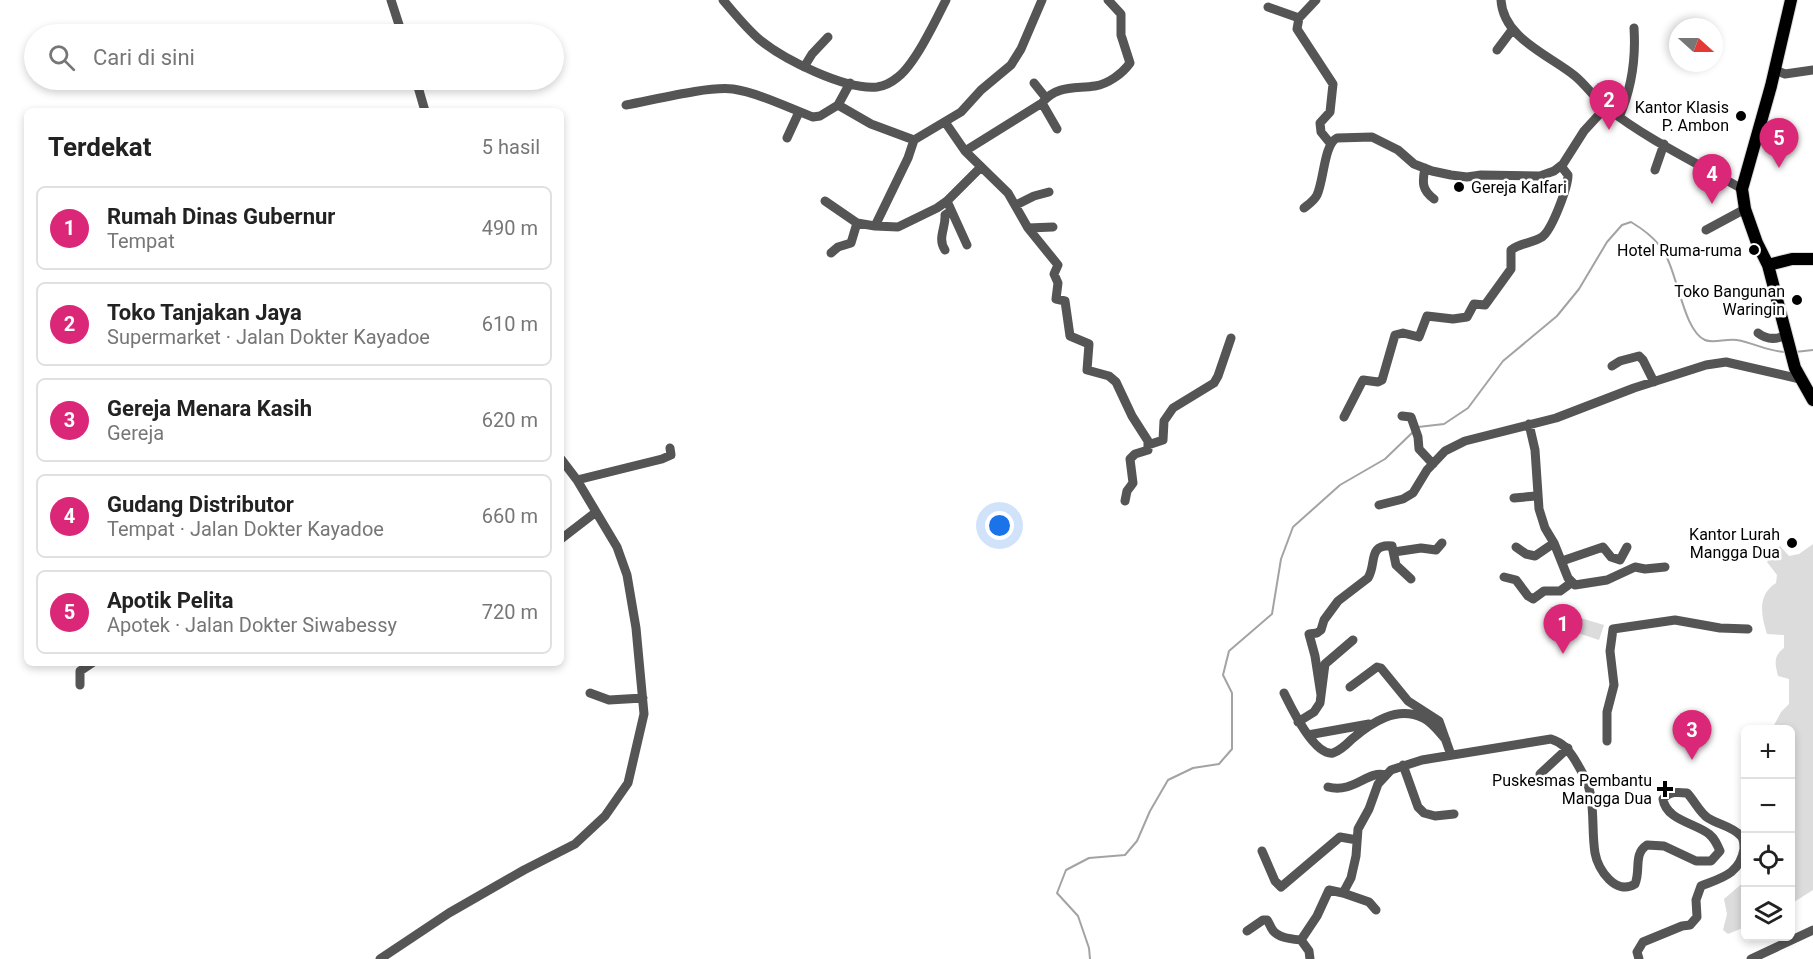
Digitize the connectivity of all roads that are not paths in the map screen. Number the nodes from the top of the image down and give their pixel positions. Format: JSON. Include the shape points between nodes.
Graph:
{"nodes":[{"id":1,"x":391,"y":0,"type":"edge"},
{"id":2,"x":723,"y":0,"type":"edge"},
{"id":3,"x":946,"y":0,"type":"edge"},
{"id":4,"x":1042,"y":0,"type":"edge"},
{"id":5,"x":1108,"y":0,"type":"edge"},
{"id":6,"x":1316,"y":0,"type":"edge"},
{"id":7,"x":1501,"y":0,"type":"edge"},
{"id":8,"x":1788,"y":1,"type":"edge"},
{"id":9,"x":1268,"y":7,"type":"dead end"},
{"id":10,"x":1299,"y":18,"type":"junction"},
{"id":11,"x":399,"y":24,"type":"edge"},
{"id":12,"x":1634,"y":28,"type":"dead end"},
{"id":13,"x":1512,"y":30,"type":"junction"},
{"id":14,"x":828,"y":37,"type":"dead end"},
{"id":15,"x":1497,"y":50,"type":"dead end"},
{"id":16,"x":804,"y":66,"type":"junction"},
{"id":17,"x":1775,"y":70,"type":"junction"},
{"id":18,"x":1813,"y":70,"type":"edge"},
{"id":19,"x":850,"y":83,"type":"junction"},
{"id":20,"x":1034,"y":83,"type":"dead end"},
{"id":21,"x":419,"y":90,"type":"edge"},
{"id":22,"x":1044,"y":100,"type":"junction"},
{"id":23,"x":626,"y":105,"type":"dead end"},
{"id":24,"x":838,"y":105,"type":"junction"},
{"id":25,"x":1606,"y":107,"type":"junction"},
{"id":26,"x":424,"y":108,"type":"edge"},
{"id":27,"x":799,"y":112,"type":"junction"},
{"id":28,"x":1619,"y":117,"type":"junction"},
{"id":29,"x":945,"y":122,"type":"junction"},
{"id":30,"x":1057,"y":129,"type":"dead end"},
{"id":31,"x":787,"y":138,"type":"dead end"},
{"id":32,"x":914,"y":140,"type":"junction"},
{"id":33,"x":1330,"y":143,"type":"junction"},
{"id":34,"x":1664,"y":144,"type":"junction"},
{"id":35,"x":965,"y":151,"type":"junction"},
{"id":36,"x":981,"y":166,"type":"junction"},
{"id":37,"x":1561,"y":166,"type":"junction"},
{"id":38,"x":1425,"y":168,"type":"junction"},
{"id":39,"x":1655,"y":170,"type":"dead end"},
{"id":40,"x":1742,"y":189,"type":"junction"},
{"id":41,"x":1049,"y":192,"type":"dead end"},
{"id":42,"x":1434,"y":199,"type":"dead end"},
{"id":43,"x":825,"y":201,"type":"dead end"},
{"id":44,"x":947,"y":201,"type":"junction"},
{"id":45,"x":1016,"y":205,"type":"junction"},
{"id":46,"x":1304,"y":208,"type":"dead end"},
{"id":47,"x":1745,"y":208,"type":"junction"},
{"id":48,"x":951,"y":211,"type":"junction"},
{"id":49,"x":857,"y":223,"type":"junction"},
{"id":50,"x":875,"y":226,"type":"junction"},
{"id":51,"x":1053,"y":227,"type":"dead end"},
{"id":52,"x":1028,"y":228,"type":"junction"},
{"id":53,"x":1706,"y":230,"type":"dead end"},
{"id":54,"x":967,"y":245,"type":"dead end"},
{"id":55,"x":945,"y":250,"type":"dead end"},
{"id":56,"x":831,"y":254,"type":"dead end"},
{"id":57,"x":1813,"y":259,"type":"edge"},
{"id":58,"x":1768,"y":265,"type":"junction"},
{"id":59,"x":1758,"y":333,"type":"dead end"},
{"id":60,"x":1231,"y":338,"type":"dead end"},
{"id":61,"x":1787,"y":338,"type":"junction"},
{"id":62,"x":1612,"y":366,"type":"dead end"},
{"id":63,"x":1797,"y":373,"type":"junction"},
{"id":64,"x":1654,"y":382,"type":"junction"},
{"id":65,"x":1813,"y":400,"type":"edge"},
{"id":66,"x":1402,"y":416,"type":"dead end"},
{"id":67,"x":1344,"y":417,"type":"dead end"},
{"id":68,"x":1529,"y":424,"type":"junction"},
{"id":69,"x":1149,"y":446,"type":"junction"},
{"id":70,"x":670,"y":448,"type":"dead end"},
{"id":71,"x":564,"y":463,"type":"edge"},
{"id":72,"x":1433,"y":464,"type":"junction"},
{"id":73,"x":577,"y":480,"type":"junction"},
{"id":74,"x":1536,"y":496,"type":"junction"},
{"id":75,"x":1514,"y":498,"type":"dead end"},
{"id":76,"x":1125,"y":501,"type":"dead end"},
{"id":77,"x":1379,"y":505,"type":"dead end"},
{"id":78,"x":596,"y":512,"type":"junction"},
{"id":79,"x":564,"y":536,"type":"edge"},
{"id":80,"x":1442,"y":543,"type":"dead end"},
{"id":81,"x":1554,"y":543,"type":"junction"},
{"id":82,"x":1516,"y":547,"type":"dead end"},
{"id":83,"x":1627,"y":547,"type":"dead end"},
{"id":84,"x":1394,"y":552,"type":"junction"},
{"id":85,"x":1562,"y":561,"type":"junction"},
{"id":86,"x":1665,"y":567,"type":"dead end"},
{"id":87,"x":1504,"y":577,"type":"dead end"},
{"id":88,"x":1411,"y":579,"type":"dead end"},
{"id":89,"x":1571,"y":583,"type":"junction"},
{"id":90,"x":1748,"y":629,"type":"dead end"},
{"id":91,"x":1353,"y":640,"type":"dead end"},
{"id":92,"x":88,"y":666,"type":"edge"},
{"id":93,"x":80,"y":685,"type":"dead end"},
{"id":94,"x":1350,"y":687,"type":"dead end"},
{"id":95,"x":590,"y":693,"type":"dead end"},
{"id":96,"x":1284,"y":693,"type":"dead end"},
{"id":97,"x":1321,"y":695,"type":"junction"},
{"id":98,"x":643,"y":698,"type":"junction"},
{"id":99,"x":1298,"y":722,"type":"junction"},
{"id":100,"x":1369,"y":724,"type":"junction"},
{"id":101,"x":1308,"y":735,"type":"junction"},
{"id":102,"x":1446,"y":740,"type":"junction"},
{"id":103,"x":1607,"y":741,"type":"dead end"},
{"id":104,"x":1568,"y":748,"type":"junction"},
{"id":105,"x":1451,"y":755,"type":"junction"},
{"id":106,"x":1402,"y":765,"type":"junction"},
{"id":107,"x":1540,"y":774,"type":"dead end"},
{"id":108,"x":1385,"y":775,"type":"junction"},
{"id":109,"x":1328,"y":787,"type":"dead end"},
{"id":110,"x":1454,"y":814,"type":"dead end"},
{"id":111,"x":1357,"y":840,"type":"junction"},
{"id":112,"x":1262,"y":851,"type":"dead end"},
{"id":113,"x":1343,"y":893,"type":"junction"},
{"id":114,"x":1376,"y":910,"type":"dead end"},
{"id":115,"x":1813,"y":930,"type":"edge"},
{"id":116,"x":1247,"y":931,"type":"dead end"},
{"id":117,"x":1301,"y":940,"type":"junction"},
{"id":118,"x":380,"y":959,"type":"edge"},
{"id":119,"x":1310,"y":959,"type":"edge"},
{"id":120,"x":1639,"y":959,"type":"edge"},
{"id":121,"x":1751,"y":959,"type":"edge"}],
"edges":[{"from":1,"to":11,"type":"street"},
{"from":2,"to":16,"type":"street","via":[[762,41]]},
{"from":3,"to":19,"type":"street","via":[[900,76],[878,87]]},
{"from":4,"to":29,"type":"street","via":[[1011,65]]},
{"from":5,"to":22,"type":"street","via":[[1121,14],[1121,35],[1130,63],[1102,84],[1062,90]]},
{"from":6,"to":10,"type":"street"},
{"from":7,"to":13,"type":"street","via":[[1504,19]]},
{"from":8,"to":17,"type":"main road"},
{"from":9,"to":10,"type":"street"},
{"from":10,"to":33,"type":"street","via":[[1297,29],[1333,84],[1330,112],[1320,123],[1321,132]]},
{"from":12,"to":28,"type":"street","via":[[1633,74]]},
{"from":13,"to":15,"type":"street"},
{"from":13,"to":25,"type":"street","via":[[1577,77]]},
{"from":14,"to":16,"type":"street"},
{"from":16,"to":19,"type":"street"},
{"from":17,"to":18,"type":"street","via":[[1785,74]]},
{"from":17,"to":40,"type":"main road"},
{"from":19,"to":24,"type":"street"},
{"from":20,"to":22,"type":"street"},
{"from":21,"to":26,"type":"street"},
{"from":22,"to":30,"type":"street"},
{"from":22,"to":35,"type":"street"},
{"from":23,"to":27,"type":"street","via":[[730,89]]},
{"from":24,"to":27,"type":"street","via":[[820,116]]},
{"from":24,"to":32,"type":"street","via":[[871,124]]},
{"from":25,"to":28,"type":"street"},
{"from":25,"to":37,"type":"street"},
{"from":27,"to":31,"type":"street"},
{"from":28,"to":34,"type":"street"},
{"from":29,"to":32,"type":"street"},
{"from":29,"to":35,"type":"street"},
{"from":32,"to":50,"type":"street"},
{"from":33,"to":38,"type":"street","via":[[1337,138],[1372,137]]},
{"from":33,"to":46,"type":"street","via":[[1316,196]]},
{"from":34,"to":39,"type":"street"},
{"from":34,"to":40,"type":"street"},
{"from":35,"to":36,"type":"street"},
{"from":36,"to":44,"type":"street"},
{"from":36,"to":45,"type":"street"},
{"from":37,"to":38,"type":"street","via":[[1540,176],[1467,177]]},
{"from":37,"to":67,"type":"street","via":[[1568,175],[1567,186],[1548,231],[1511,250],[1511,269],[1493,296],[1485,305],[1474,303],[1467,317],[1427,316],[1419,337],[1395,334],[1382,380],[1363,380]]},
{"from":38,"to":42,"type":"street","via":[[1422,185]]},
{"from":40,"to":47,"type":"main road"},
{"from":41,"to":45,"type":"street"},
{"from":43,"to":49,"type":"street"},
{"from":44,"to":48,"type":"street"},
{"from":44,"to":50,"type":"street","via":[[898,227]]},
{"from":45,"to":52,"type":"street"},
{"from":47,"to":53,"type":"street"},
{"from":47,"to":58,"type":"main road"},
{"from":48,"to":54,"type":"street"},
{"from":48,"to":55,"type":"street","via":[[945,215],[941,237]]},
{"from":49,"to":50,"type":"street"},
{"from":49,"to":56,"type":"street","via":[[851,243]]},
{"from":51,"to":52,"type":"street"},
{"from":52,"to":69,"type":"street","via":[[1059,266],[1054,274],[1058,283],[1056,299],[1065,301],[1070,336],[1091,346],[1087,370],[1116,382]]},
{"from":57,"to":58,"type":"main road"},
{"from":58,"to":61,"type":"main road"},
{"from":59,"to":61,"type":"street","via":[[1767,338]]},
{"from":60,"to":69,"type":"street","via":[[1214,383],[1173,408],[1164,421],[1163,440]]},
{"from":61,"to":63,"type":"main road"},
{"from":62,"to":64,"type":"street","via":[[1639,356]]},
{"from":63,"to":64,"type":"street","via":[[1726,362]]},
{"from":63,"to":65,"type":"main road"},
{"from":64,"to":68,"type":"street"},
{"from":66,"to":72,"type":"street","via":[[1411,417],[1419,449]]},
{"from":68,"to":72,"type":"street","via":[[1465,441],[1449,448]]},
{"from":68,"to":74,"type":"street","via":[[1538,478]]},
{"from":69,"to":76,"type":"street","via":[[1130,459],[1133,483]]},
{"from":70,"to":73,"type":"street","via":[[671,455],[663,459]]},
{"from":71,"to":73,"type":"street"},
{"from":72,"to":77,"type":"street","via":[[1413,494]]},
{"from":73,"to":78,"type":"street"},
{"from":74,"to":75,"type":"street"},
{"from":74,"to":81,"type":"street"},
{"from":78,"to":79,"type":"street"},
{"from":78,"to":98,"type":"street","via":[[627,575]]},
{"from":80,"to":84,"type":"street","via":[[1436,550]]},
{"from":81,"to":82,"type":"street","via":[[1536,556]]},
{"from":81,"to":85,"type":"street"},
{"from":83,"to":85,"type":"street","via":[[1620,560],[1611,557],[1603,547]]},
{"from":84,"to":88,"type":"street","via":[[1398,569]]},
{"from":84,"to":97,"type":"street","via":[[1390,545],[1378,549],[1368,578],[1338,601],[1321,630],[1309,634]]},
{"from":85,"to":89,"type":"street"},
{"from":86,"to":89,"type":"street","via":[[1635,567],[1607,579]]},
{"from":87,"to":89,"type":"street","via":[[1516,580],[1533,599],[1544,591],[1560,591]]},
{"from":90,"to":103,"type":"street","via":[[1675,620],[1613,629],[1610,651],[1614,685],[1607,712]]},
{"from":91,"to":97,"type":"street","via":[[1325,664]]},
{"from":92,"to":93,"type":"street","via":[[80,671]]},
{"from":94,"to":102,"type":"street","via":[[1381,668],[1408,701],[1436,718]]},
{"from":95,"to":98,"type":"street","via":[[609,700]]},
{"from":96,"to":99,"type":"street"},
{"from":97,"to":99,"type":"street","via":[[1314,712]]},
{"from":98,"to":118,"type":"street","via":[[645,714],[628,783],[589,832],[575,844],[448,913]]},
{"from":99,"to":101,"type":"street"},
{"from":100,"to":101,"type":"street"},
{"from":100,"to":101,"type":"street","via":[[1333,753]]},
{"from":100,"to":102,"type":"street","via":[[1400,713],[1413,714],[1426,720]]},
{"from":102,"to":105,"type":"street"},
{"from":104,"to":105,"type":"street","via":[[1551,739]]},
{"from":104,"to":107,"type":"street"},
{"from":104,"to":120,"type":"street","via":[[1591,797],[1595,855],[1609,879],[1618,886],[1635,884],[1638,855],[1647,845],[1664,846],[1696,861],[1711,861],[1719,851],[1709,834],[1667,809],[1663,799],[1669,794],[1687,794],[1706,818],[1742,837],[1738,867],[1701,886],[1696,900],[1697,917],[1690,925],[1643,942],[1637,952]]},
{"from":105,"to":106,"type":"street"},
{"from":106,"to":108,"type":"street"},
{"from":106,"to":110,"type":"street","via":[[1424,813]]},
{"from":108,"to":109,"type":"street","via":[[1378,774],[1341,790]]},
{"from":108,"to":111,"type":"street","via":[[1374,789]]},
{"from":111,"to":112,"type":"street","via":[[1340,837],[1281,887]]},
{"from":111,"to":113,"type":"street","via":[[1351,878]]},
{"from":113,"to":114,"type":"street","via":[[1369,902]]},
{"from":113,"to":117,"type":"street","via":[[1329,890]]},
{"from":115,"to":121,"type":"street"},
{"from":116,"to":117,"type":"street","via":[[1267,920],[1278,935]]},
{"from":117,"to":119,"type":"street"}]}
